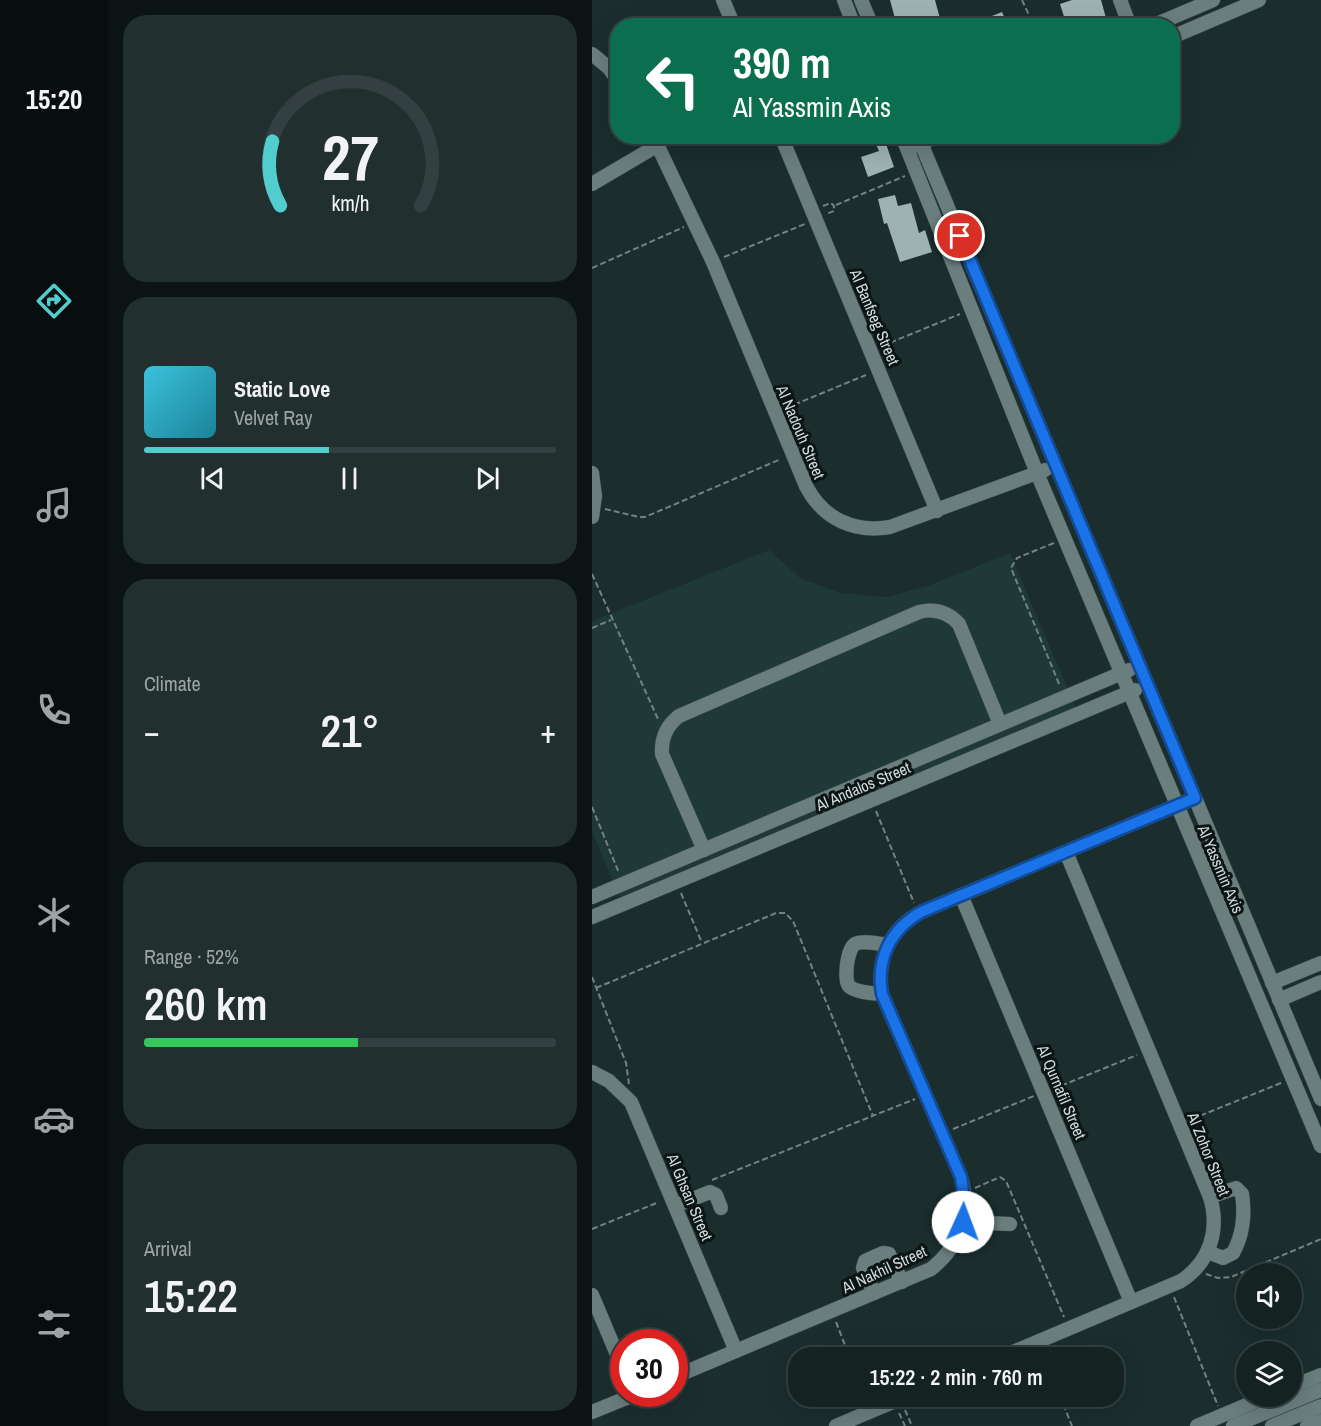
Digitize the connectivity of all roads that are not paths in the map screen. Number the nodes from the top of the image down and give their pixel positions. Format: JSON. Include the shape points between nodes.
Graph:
{"nodes":[{"id":1,"x":723,"y":0,"type":"edge"},
{"id":2,"x":844,"y":0,"type":"edge"},
{"id":3,"x":861,"y":0,"type":"edge"},
{"id":4,"x":1120,"y":0,"type":"edge"},
{"id":5,"x":1213,"y":0,"type":"edge"},
{"id":6,"x":1259,"y":0,"type":"edge"},
{"id":7,"x":731,"y":18,"type":"edge"},
{"id":8,"x":851,"y":18,"type":"edge"},
{"id":9,"x":869,"y":18,"type":"edge"},
{"id":10,"x":1127,"y":18,"type":"edge"},
{"id":11,"x":1171,"y":18,"type":"edge"},
{"id":12,"x":1180,"y":34,"type":"edge"},
{"id":13,"x":592,"y":54,"type":"edge"},
{"id":14,"x":610,"y":69,"type":"edge"},
{"id":15,"x":651,"y":144,"type":"edge"},
{"id":16,"x":656,"y":144,"type":"edge"},
{"id":17,"x":784,"y":144,"type":"edge"},
{"id":18,"x":904,"y":144,"type":"edge"},
{"id":19,"x":921,"y":144,"type":"edge"},
{"id":20,"x":592,"y":184,"type":"edge"},
{"id":21,"x":1056,"y":466,"type":"junction"},
{"id":22,"x":592,"y":473,"type":"edge"},
{"id":23,"x":1037,"y":473,"type":"junction"},
{"id":24,"x":593,"y":511,"type":"edge"},
{"id":25,"x":937,"y":511,"type":"junction"},
{"id":26,"x":1139,"y":665,"type":"junction"},
{"id":27,"x":1121,"y":673,"type":"junction"},
{"id":28,"x":1147,"y":685,"type":"junction"},
{"id":29,"x":1129,"y":693,"type":"junction"},
{"id":30,"x":1000,"y":724,"type":"junction"},
{"id":31,"x":1195,"y":798,"type":"junction"},
{"id":32,"x":1176,"y":806,"type":"junction"},
{"id":33,"x":704,"y":850,"type":"junction"},
{"id":34,"x":1066,"y":852,"type":"junction"},
{"id":35,"x":961,"y":895,"type":"junction"},
{"id":36,"x":592,"y":897,"type":"edge"},
{"id":37,"x":592,"y":917,"type":"edge"},
{"id":38,"x":888,"y":945,"type":"junction"},
{"id":39,"x":1321,"y":963,"type":"edge"},
{"id":40,"x":1321,"y":982,"type":"edge"},
{"id":41,"x":1272,"y":983,"type":"junction"},
{"id":42,"x":882,"y":994,"type":"junction"},
{"id":43,"x":1279,"y":1000,"type":"junction"},
{"id":44,"x":592,"y":1072,"type":"edge"},
{"id":45,"x":1321,"y":1099,"type":"edge"},
{"id":46,"x":1321,"y":1146,"type":"edge"},
{"id":47,"x":1210,"y":1197,"type":"junction"},
{"id":48,"x":674,"y":1201,"type":"junction"},
{"id":49,"x":721,"y":1208,"type":"dead end"},
{"id":50,"x":963,"y":1222,"type":"junction"},
{"id":51,"x":1010,"y":1224,"type":"dead end"},
{"id":52,"x":1208,"y":1252,"type":"junction"},
{"id":53,"x":902,"y":1282,"type":"junction"},
{"id":54,"x":874,"y":1293,"type":"junction"},
{"id":55,"x":592,"y":1295,"type":"edge"},
{"id":56,"x":1131,"y":1302,"type":"junction"},
{"id":57,"x":610,"y":1338,"type":"edge"},
{"id":58,"x":1025,"y":1347,"type":"edge"},
{"id":59,"x":736,"y":1351,"type":"junction"},
{"id":60,"x":688,"y":1371,"type":"edge"},
{"id":61,"x":1321,"y":1375,"type":"edge"},
{"id":62,"x":1302,"y":1383,"type":"edge"},
{"id":63,"x":1321,"y":1390,"type":"edge"},
{"id":64,"x":610,"y":1404,"type":"edge"},
{"id":65,"x":1321,"y":1406,"type":"edge"},
{"id":66,"x":882,"y":1407,"type":"edge"},
{"id":67,"x":1243,"y":1407,"type":"edge"},
{"id":68,"x":592,"y":1412,"type":"edge"},
{"id":69,"x":1321,"y":1420,"type":"edge"},
{"id":70,"x":836,"y":1426,"type":"edge"},
{"id":71,"x":1197,"y":1426,"type":"edge"},
{"id":72,"x":1233,"y":1426,"type":"edge"},
{"id":73,"x":1272,"y":1426,"type":"edge"},
{"id":74,"x":1307,"y":1426,"type":"edge"}],
"edges":[{"from":1,"to":7,"type":"street"},
{"from":2,"to":8,"type":"street"},
{"from":3,"to":9,"type":"street"},
{"from":4,"to":10,"type":"street"},
{"from":5,"to":11,"type":"street"},
{"from":6,"to":12,"type":"street"},
{"from":13,"to":14,"type":"street"},
{"from":15,"to":20,"type":"street"},
{"from":16,"to":25,"type":"street","name":"Al Nadouh Street","via":[[713,262],[815,501],[828,514],[862,528],[880,529]]},
{"from":17,"to":25,"type":"street","name":"Al Banfseg Street"},
{"from":18,"to":23,"type":"street","name":"Al Yassmin Axis"},
{"from":19,"to":21,"type":"street","name":"Al Yassmin Axis"},
{"from":21,"to":23,"type":"street","name":"Al Nadouh Street"},
{"from":21,"to":26,"type":"street","name":"Al Yassmin Axis"},
{"from":22,"to":24,"type":"street"},
{"from":23,"to":25,"type":"street","name":"Al Nadouh Street"},
{"from":23,"to":27,"type":"street","name":"Al Yassmin Axis"},
{"from":26,"to":27,"type":"street","name":"Al Andalos Street"},
{"from":26,"to":28,"type":"street","name":"Al Yassmin Axis"},
{"from":27,"to":29,"type":"street","name":"Al Yassmin Axis"},
{"from":27,"to":30,"type":"street","name":"Al Andalos Street"},
{"from":28,"to":29,"type":"street","name":"Al Andalos Street"},
{"from":28,"to":31,"type":"street","name":"Al Yassmin Axis"},
{"from":29,"to":32,"type":"street","name":"Al Yassmin Axis"},
{"from":29,"to":37,"type":"street","name":"Al Andalos Street"},
{"from":30,"to":33,"type":"street","name":"Al Andalos Street"},
{"from":30,"to":33,"type":"street","via":[[962,629],[950,616],[932,610],[919,612],[679,716],[664,732],[664,761]]},
{"from":31,"to":32,"type":"street","name":"Al Nakhil Street"},
{"from":31,"to":41,"type":"street","name":"Al Yassmin Axis"},
{"from":32,"to":34,"type":"street","name":"Al Nakhil Street"},
{"from":32,"to":46,"type":"street","name":"Al Yassmin Axis"},
{"from":33,"to":36,"type":"street","name":"Al Andalos Street"},
{"from":34,"to":35,"type":"street","name":"Al Nakhil Street"},
{"from":34,"to":47,"type":"street","name":"Al Zohor Street"},
{"from":35,"to":38,"type":"street","name":"Al Nakhil Street","via":[[918,914],[898,929]]},
{"from":35,"to":56,"type":"street","name":"Al Qurnafil Street"},
{"from":38,"to":42,"type":"street","name":"Al Nakhil Street","via":[[881,964]]},
{"from":38,"to":42,"type":"street","via":[[859,943],[849,951],[846,980],[850,987]]},
{"from":39,"to":41,"type":"street"},
{"from":40,"to":43,"type":"street"},
{"from":41,"to":43,"type":"street","name":"Al Yassmin Axis"},
{"from":42,"to":50,"type":"street","name":"Al Nakhil Street","via":[[961,1177]]},
{"from":43,"to":45,"type":"street","name":"Al Yassmin Axis"},
{"from":44,"to":48,"type":"street","name":"Al Ghsan Street","via":[[609,1081],[631,1102]]},
{"from":47,"to":52,"type":"street","name":"Al Zohor Street","via":[[1214,1225]]},
{"from":47,"to":52,"type":"street","via":[[1236,1188],[1242,1194],[1244,1213],[1233,1253],[1223,1258]]},
{"from":48,"to":49,"type":"street","via":[[710,1192],[716,1195]]},
{"from":48,"to":59,"type":"street","name":"Al Ghsan Street"},
{"from":50,"to":51,"type":"street"},
{"from":50,"to":53,"type":"street","name":"Al Nakhil Street","via":[[952,1248],[939,1263]]},
{"from":52,"to":56,"type":"street","name":"Al Zohor Street","via":[[1187,1277]]},
{"from":53,"to":54,"type":"street","name":"Al Nakhil Street"},
{"from":53,"to":54,"type":"street","via":[[889,1254],[883,1253],[865,1261],[863,1268]]},
{"from":54,"to":59,"type":"street","name":"Al Nakhil Street"},
{"from":55,"to":57,"type":"street"},
{"from":56,"to":58,"type":"street","name":"Al Zohor Street"},
{"from":59,"to":60,"type":"street","name":"Al Nakhil Street"},
{"from":61,"to":62,"type":"street"},
{"from":63,"to":72,"type":"street"},
{"from":64,"to":68,"type":"street"},
{"from":65,"to":73,"type":"street"},
{"from":66,"to":70,"type":"street"},
{"from":67,"to":71,"type":"street"},
{"from":69,"to":74,"type":"street"}]}
